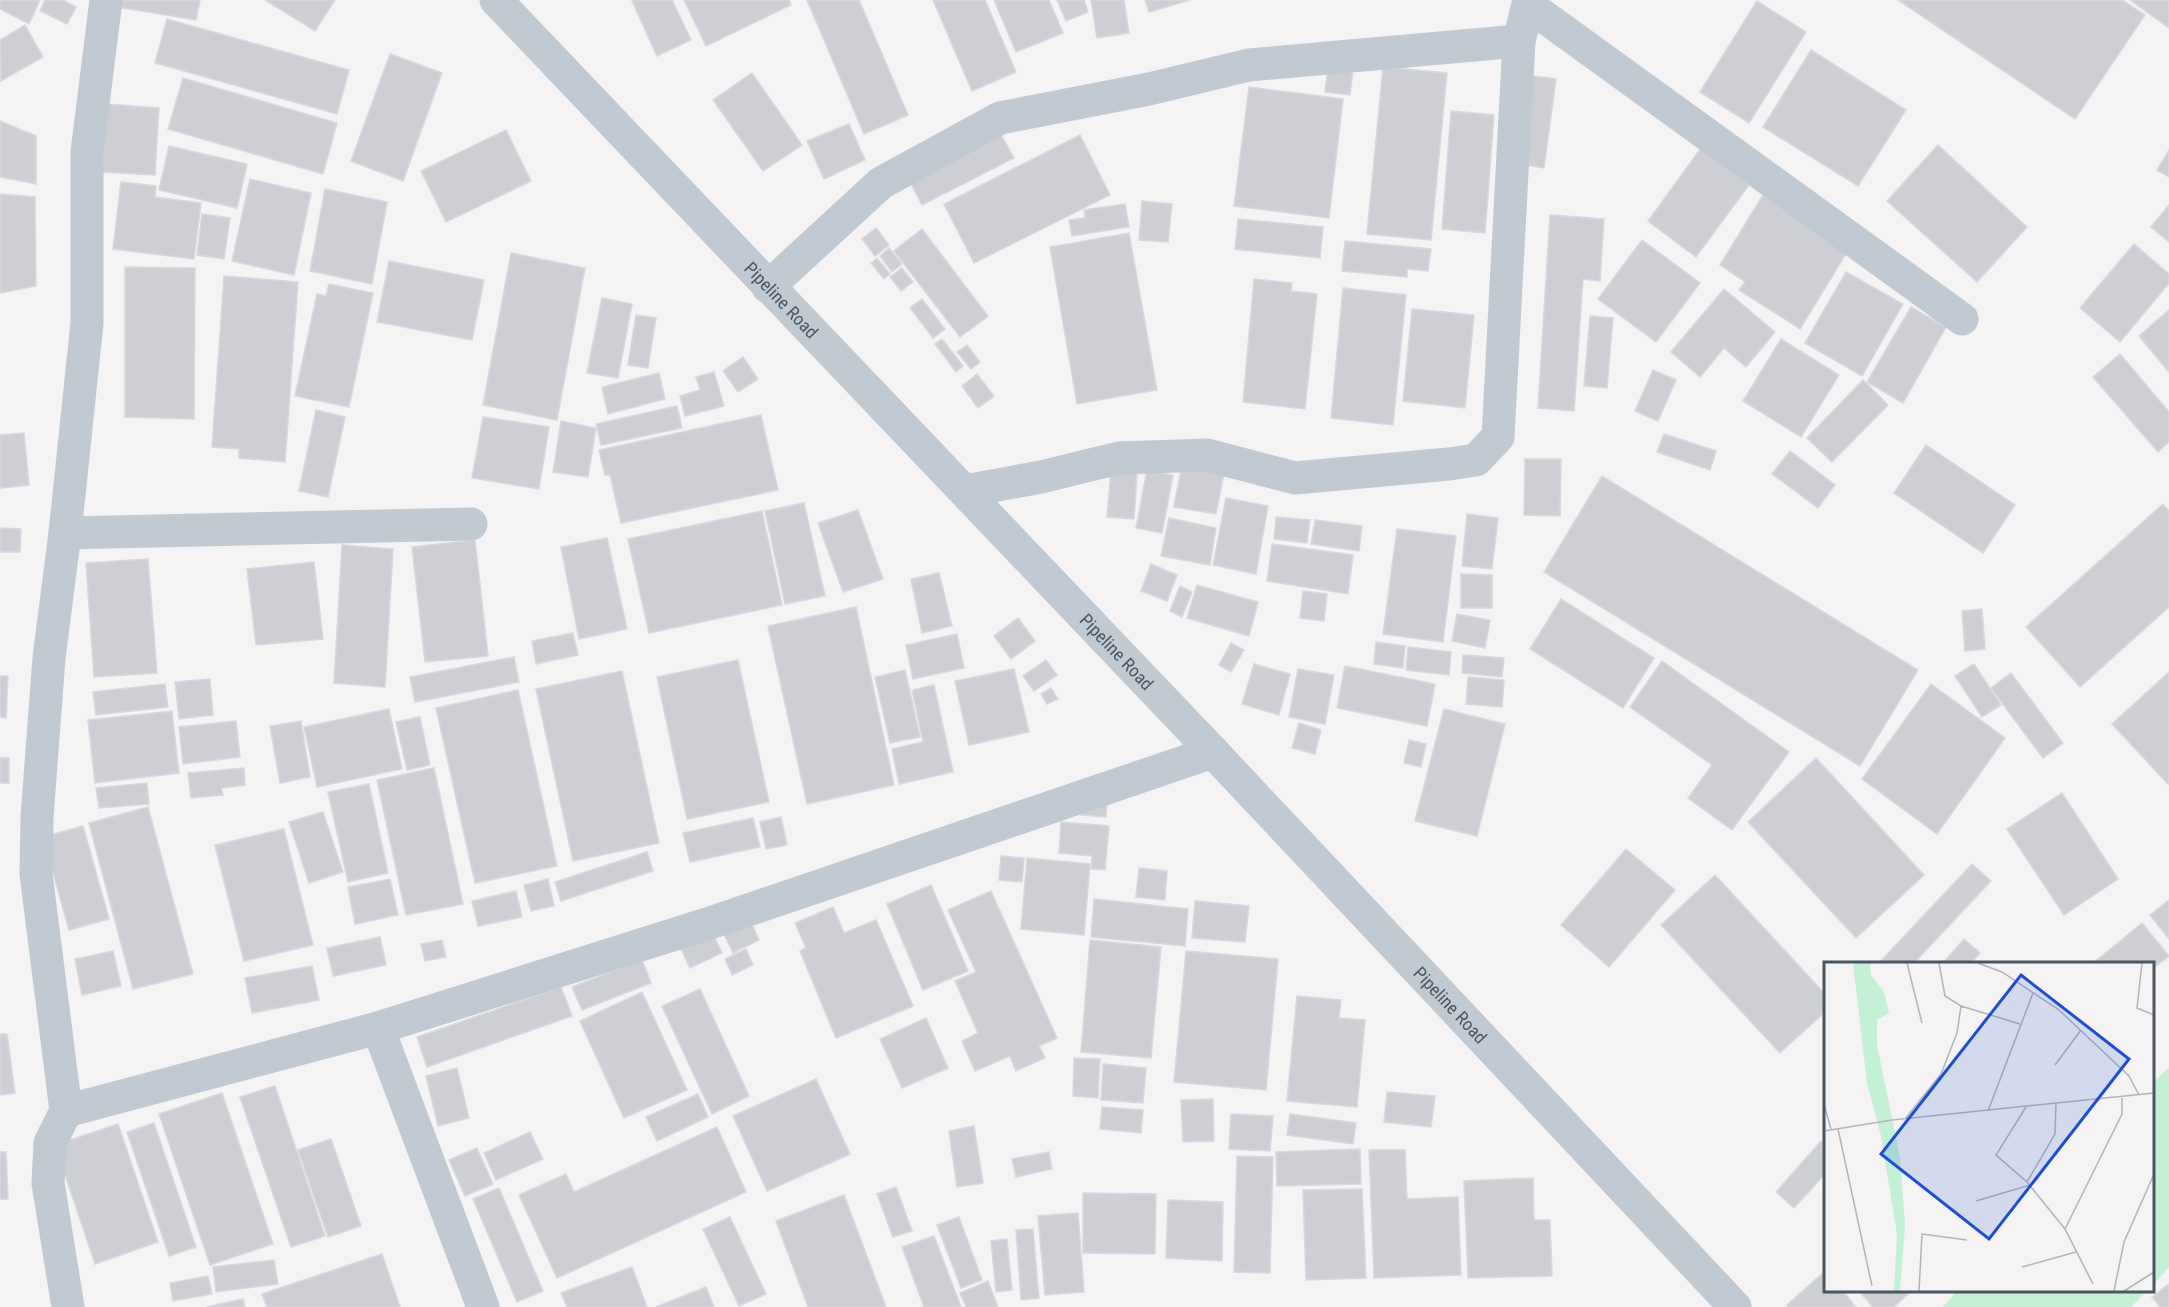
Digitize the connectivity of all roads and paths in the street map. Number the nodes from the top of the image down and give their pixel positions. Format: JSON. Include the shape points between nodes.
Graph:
{"nodes":[{"id":1,"x":106,"y":0,"type":"edge"},
{"id":2,"x":496,"y":0,"type":"edge"},
{"id":3,"x":1528,"y":2,"type":"edge"},
{"id":4,"x":1519,"y":41,"type":"junction"},
{"id":5,"x":768,"y":287,"type":"junction"},
{"id":6,"x":1962,"y":319,"type":"dead end"},
{"id":7,"x":965,"y":491,"type":"junction"},
{"id":8,"x":471,"y":524,"type":"dead end"},
{"id":9,"x":65,"y":533,"type":"junction"},
{"id":10,"x":1213,"y":752,"type":"junction"},
{"id":11,"x":378,"y":1028,"type":"junction"},
{"id":12,"x":66,"y":1111,"type":"junction"},
{"id":13,"x":68,"y":1307,"type":"edge"},
{"id":14,"x":483,"y":1307,"type":"edge"},
{"id":15,"x":1735,"y":1307,"type":"edge"}],
"edges":[{"from":1,"to":9,"type":"street","via":[[87,152],[87,323]]},
{"from":2,"to":5,"type":"street","name":"Pipeline Road"},
{"from":3,"to":4,"type":"street"},
{"from":3,"to":6,"type":"street"},
{"from":4,"to":5,"type":"street","via":[[1249,65],[1000,118],[881,183]]},
{"from":4,"to":7,"type":"street","via":[[1498,437],[1476,460],[1295,478],[1207,455],[1119,458]]},
{"from":5,"to":7,"type":"street","name":"Pipeline Road"},
{"from":7,"to":10,"type":"street","name":"Pipeline Road"},
{"from":8,"to":9,"type":"street"},
{"from":9,"to":12,"type":"street","via":[[49,657],[36,817],[36,874]]},
{"from":10,"to":11,"type":"street","via":[[710,924]]},
{"from":10,"to":15,"type":"street","name":"Pipeline Road"},
{"from":11,"to":12,"type":"street"},
{"from":11,"to":14,"type":"street"},
{"from":12,"to":13,"type":"street","via":[[50,1143],[48,1183]]}]}
